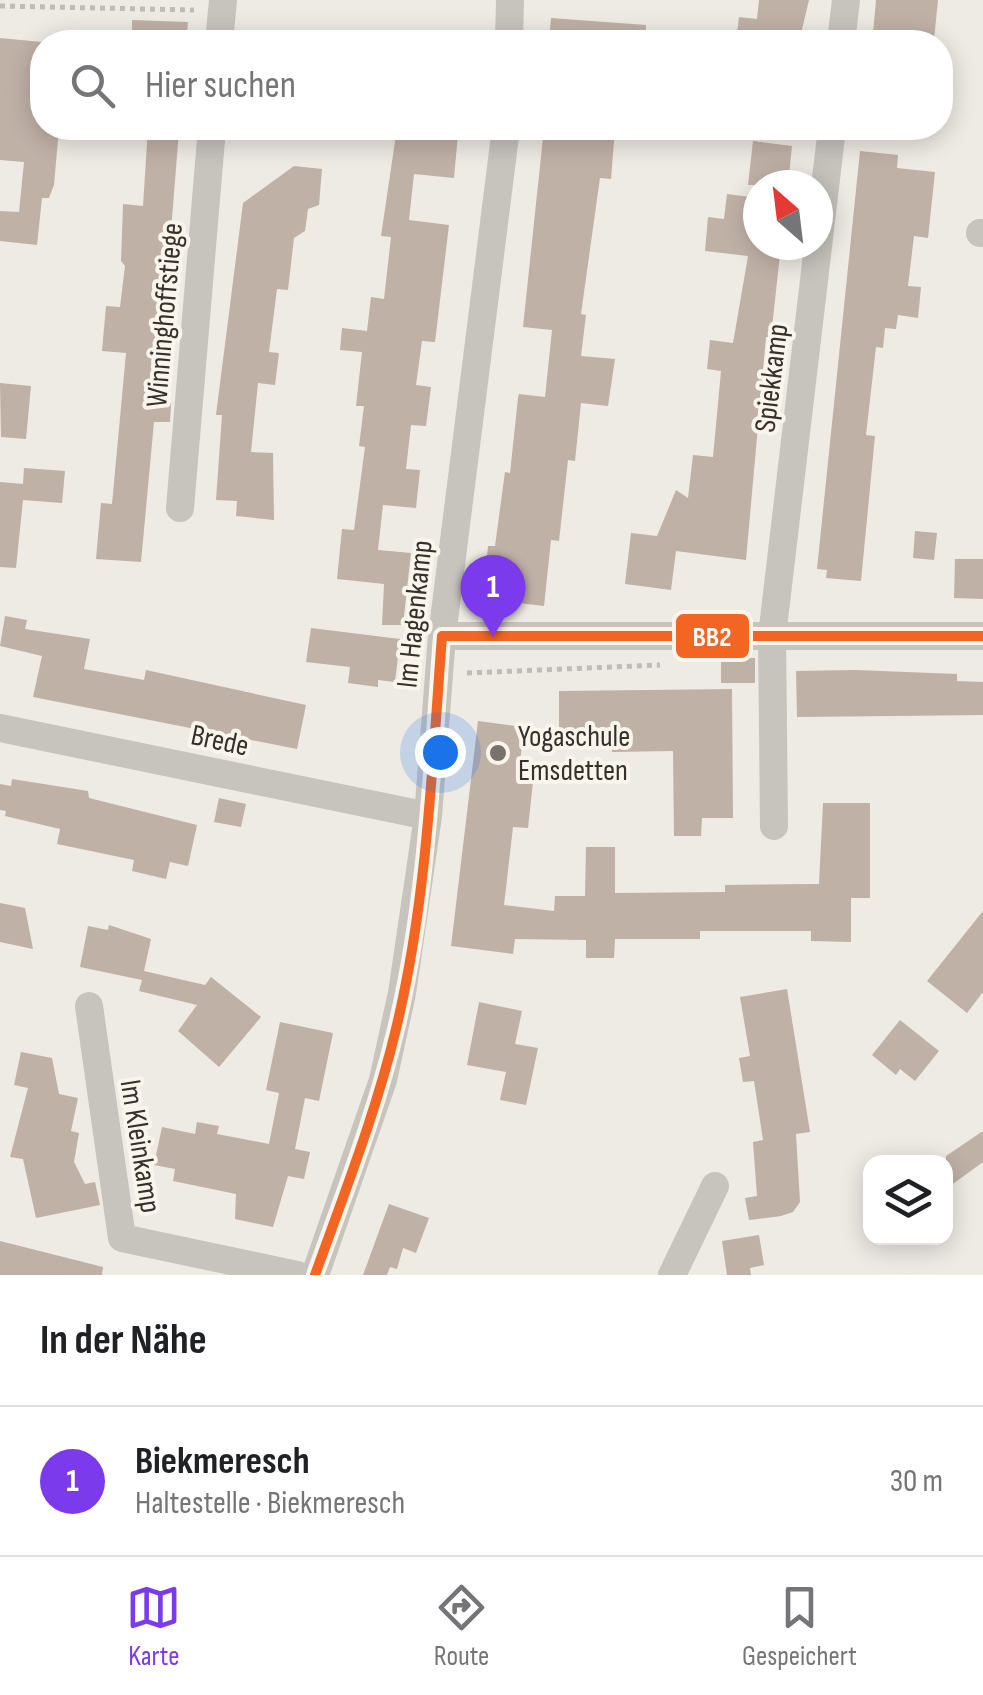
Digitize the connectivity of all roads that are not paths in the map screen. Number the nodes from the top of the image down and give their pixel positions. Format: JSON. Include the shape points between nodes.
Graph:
{"nodes":[{"id":1,"x":510,"y":0,"type":"edge"},
{"id":2,"x":846,"y":0,"type":"edge"},
{"id":3,"x":222,"y":5,"type":"edge"},
{"id":4,"x":220,"y":30,"type":"edge"},
{"id":5,"x":509,"y":30,"type":"edge"},
{"id":6,"x":842,"y":30,"type":"edge"},
{"id":7,"x":211,"y":140,"type":"edge"},
{"id":8,"x":504,"y":140,"type":"edge"},
{"id":9,"x":831,"y":140,"type":"edge"},
{"id":10,"x":180,"y":508,"type":"dead end"},
{"id":11,"x":442,"y":636,"type":"junction"},
{"id":12,"x":772,"y":636,"type":"junction"},
{"id":13,"x":983,"y":636,"type":"edge"},
{"id":14,"x":0,"y":728,"type":"edge"},
{"id":15,"x":428,"y":816,"type":"junction"},
{"id":16,"x":774,"y":826,"type":"dead end"},
{"id":17,"x":89,"y":1006,"type":"dead end"},
{"id":18,"x":715,"y":1186,"type":"dead end"},
{"id":19,"x":297,"y":1275,"type":"edge"},
{"id":20,"x":316,"y":1275,"type":"edge"},
{"id":21,"x":672,"y":1275,"type":"edge"}],
"edges":[{"from":1,"to":5,"type":"street"},
{"from":2,"to":6,"type":"street"},
{"from":3,"to":4,"type":"street"},
{"from":7,"to":10,"type":"street","name":"Winninghoffstiege"},
{"from":8,"to":11,"type":"street","name":"Im Hagenkamp"},
{"from":9,"to":12,"type":"street","name":"Spiekkamp"},
{"from":11,"to":12,"type":"street"},
{"from":11,"to":15,"type":"street","name":"Im Hagenkamp"},
{"from":12,"to":13,"type":"street"},
{"from":12,"to":16,"type":"street","name":"Spiekkamp"},
{"from":14,"to":15,"type":"street","name":"Brede"},
{"from":15,"to":20,"type":"street","name":"Im Hagenkamp","via":[[383,1080]]},
{"from":17,"to":19,"type":"street","name":"Im Kleinkamp","via":[[122,1238]]},
{"from":18,"to":21,"type":"street"}]}
